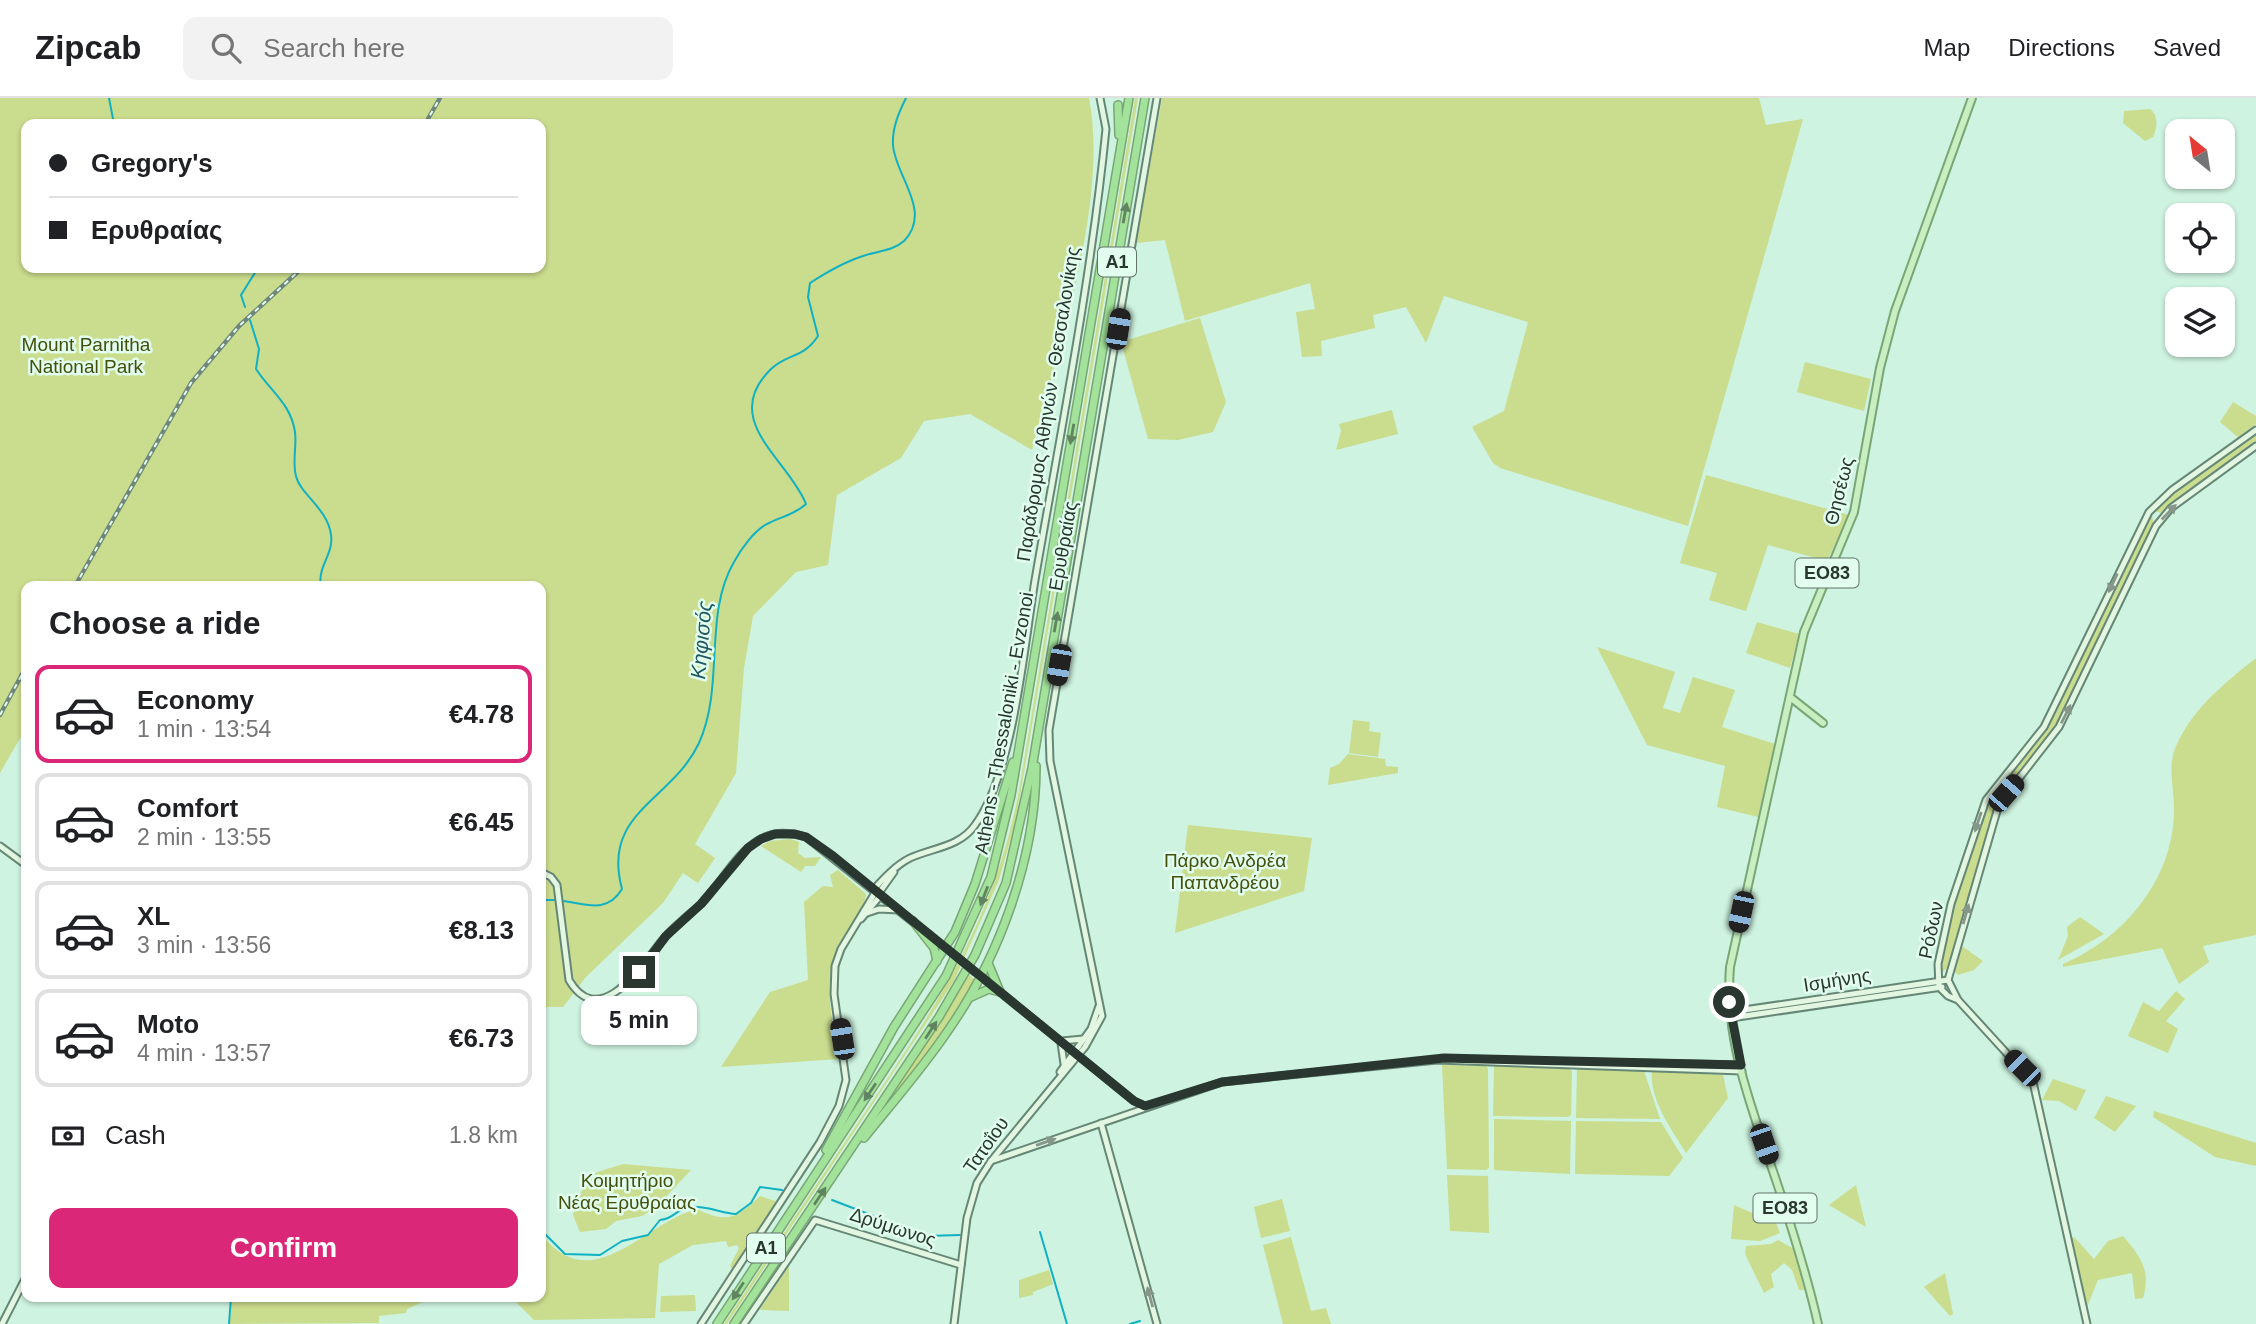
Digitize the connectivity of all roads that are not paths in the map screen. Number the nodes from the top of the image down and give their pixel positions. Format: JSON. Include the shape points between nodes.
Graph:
{"nodes":[{"id":1,"x":1100,"y":98,"type":"edge"},
{"id":2,"x":1129,"y":98,"type":"edge"},
{"id":3,"x":1145,"y":98,"type":"edge"},
{"id":4,"x":1157,"y":98,"type":"edge"},
{"id":5,"x":1972,"y":98,"type":"edge"},
{"id":6,"x":1118,"y":105,"type":"dead end"},
{"id":7,"x":1120,"y":149,"type":"junction"},
{"id":8,"x":2256,"y":430,"type":"edge"},
{"id":9,"x":2256,"y":446,"type":"edge"},
{"id":10,"x":1790,"y":697,"type":"junction"},
{"id":11,"x":1824,"y":723,"type":"dead end"},
{"id":12,"x":1020,"y":734,"type":"junction"},
{"id":13,"x":1036,"y":737,"type":"junction"},
{"id":14,"x":0,"y":846,"type":"edge"},
{"id":15,"x":21,"y":861,"type":"edge"},
{"id":16,"x":895,"y":869,"type":"junction"},
{"id":17,"x":546,"y":875,"type":"edge"},
{"id":18,"x":889,"y":880,"type":"junction"},
{"id":19,"x":878,"y":892,"type":"junction"},
{"id":20,"x":890,"y":902,"type":"junction"},
{"id":21,"x":900,"y":910,"type":"junction"},
{"id":22,"x":865,"y":915,"type":"junction"},
{"id":23,"x":913,"y":921,"type":"junction"},
{"id":24,"x":854,"y":927,"type":"junction"},
{"id":25,"x":948,"y":950,"type":"junction"},
{"id":26,"x":989,"y":959,"type":"junction"},
{"id":27,"x":934,"y":966,"type":"junction"},
{"id":28,"x":979,"y":975,"type":"junction"},
{"id":29,"x":1948,"y":983,"type":"junction"},
{"id":30,"x":1938,"y":984,"type":"junction"},
{"id":31,"x":1000,"y":992,"type":"junction"},
{"id":32,"x":968,"y":999,"type":"junction"},
{"id":33,"x":1099,"y":999,"type":"junction"},
{"id":34,"x":1958,"y":1000,"type":"junction"},
{"id":35,"x":1731,"y":1015,"type":"junction"},
{"id":36,"x":1086,"y":1038,"type":"junction"},
{"id":37,"x":1060,"y":1040,"type":"junction"},
{"id":38,"x":1076,"y":1053,"type":"junction"},
{"id":39,"x":1089,"y":1064,"type":"junction"},
{"id":40,"x":1066,"y":1066,"type":"junction"},
{"id":41,"x":1741,"y":1068,"type":"junction"},
{"id":42,"x":1145,"y":1106,"type":"junction"},
{"id":43,"x":1101,"y":1123,"type":"junction"},
{"id":44,"x":991,"y":1161,"type":"junction"},
{"id":45,"x":838,"y":1168,"type":"junction"},
{"id":46,"x":816,"y":1172,"type":"junction"},
{"id":47,"x":961,"y":1265,"type":"junction"},
{"id":48,"x":21,"y":1287,"type":"edge"},
{"id":49,"x":2,"y":1324,"type":"edge"},
{"id":50,"x":701,"y":1324,"type":"edge"},
{"id":51,"x":716,"y":1324,"type":"edge"},
{"id":52,"x":734,"y":1324,"type":"edge"},
{"id":53,"x":744,"y":1324,"type":"edge"},
{"id":54,"x":954,"y":1324,"type":"edge"},
{"id":55,"x":1157,"y":1324,"type":"edge"},
{"id":56,"x":1818,"y":1324,"type":"edge"},
{"id":57,"x":2087,"y":1324,"type":"edge"}],
"edges":[{"from":1,"to":16,"type":"main road","name":"Παράδρομος Αθηνών - Θεσσαλονίκης","via":[[1106,129],[1081,305],[1001,767],[971,831]]},
{"from":2,"to":7,"type":"highway","name":"Athens - Thessaloniki - Evzonoi","number":"Α1"},
{"from":13,"to":3,"type":"highway","name":"Athens - Thessaloniki - Evzonoi","number":"Α1","one_way":true},
{"from":4,"to":33,"type":"main road","name":"Ερυθραίας","via":[[1049,730],[1050,761]]},
{"from":5,"to":10,"type":"main road","name":"Θησέως","number":"ΕΟ83","via":[[1895,310],[1854,512],[1813,605]]},
{"from":6,"to":7,"type":"highway"},
{"from":7,"to":12,"type":"highway","name":"Athens - Thessaloniki - Evzonoi","number":"Α1","one_way":true},
{"from":8,"to":30,"type":"main road","name":"Ρόδων","one_way":true,"via":[[2164,497],[2136,534],[2044,727],[1986,800],[1951,904]]},
{"from":29,"to":9,"type":"main road","name":"Ρόδων","one_way":true,"via":[[1999,804],[2059,727],[2156,526],[2171,508]]},
{"from":10,"to":11,"type":"main road"},
{"from":10,"to":35,"type":"main road","name":"Θησέως","number":"ΕΟ83","via":[[1733,949],[1728,986]]},
{"from":12,"to":25,"type":"highway","via":[[975,884]]},
{"from":12,"to":46,"type":"highway","name":"Athens - Thessaloniki - Evzonoi","number":"Α1","one_way":true,"via":[[998,851],[973,921],[925,1009]]},
{"from":13,"to":26,"type":"highway","via":[[1027,841]]},
{"from":45,"to":13,"type":"highway","name":"Athens - Thessaloniki - Evzonoi","number":"Α1","one_way":true,"via":[[939,1017],[988,928],[1014,856]]},
{"from":14,"to":15,"type":"main road"},
{"from":16,"to":18,"type":"main road","name":"Παράδρομος Αθηνών - Θεσσαλονίκης"},
{"from":16,"to":19,"type":"main road","name":"Παράδρομος Αθηνών - Θεσσαλονίκης"},
{"from":17,"to":19,"type":"main road","via":[[558,892],[569,980],[583,995],[603,997],[633,980],[666,936],[701,904],[748,848],[768,836],[806,837]]},
{"from":18,"to":19,"type":"main road","name":"Παράδρομος Αθηνών - Θεσσαλονίκης"},
{"from":18,"to":20,"type":"main road"},
{"from":19,"to":20,"type":"main road"},
{"from":19,"to":22,"type":"main road","name":"Παράδρομος Αθηνών - Θεσσαλονίκης"},
{"from":19,"to":24,"type":"main road","name":"Παράδρομος Αθηνών - Θεσσαλονίκης"},
{"from":20,"to":21,"type":"main road"},
{"from":21,"to":22,"type":"main road","via":[[878,909]]},
{"from":21,"to":23,"type":"main road"},
{"from":22,"to":24,"type":"main road","name":"Παράδρομος Αθηνών - Θεσσαλονίκης"},
{"from":23,"to":25,"type":"main road"},
{"from":23,"to":27,"type":"highway","via":[[934,948]]},
{"from":24,"to":50,"type":"main road","name":"Παράδρομος Αθηνών - Θεσσαλονίκης","via":[[836,960],[833,979],[846,1080],[839,1106]]},
{"from":25,"to":27,"type":"highway"},
{"from":25,"to":28,"type":"main road","bridge":true},
{"from":26,"to":28,"type":"highway"},
{"from":26,"to":31,"type":"highway","via":[[989,972]]},
{"from":27,"to":46,"type":"highway","via":[[840,1122]]},
{"from":28,"to":31,"type":"main road"},
{"from":28,"to":32,"type":"highway"},
{"from":29,"to":30,"type":"main road","name":"Ισμήνης"},
{"from":29,"to":34,"type":"main road","name":"Ρόδων"},
{"from":30,"to":34,"type":"main road","name":"Ρόδων"},
{"from":30,"to":35,"type":"main road","name":"Ισμήνης"},
{"from":31,"to":32,"type":"highway","via":[[983,991]]},
{"from":31,"to":37,"type":"main road"},
{"from":32,"to":45,"type":"highway","via":[[947,1033]]},
{"from":33,"to":36,"type":"main road","name":"Ερυθραίας","via":[[1096,1021]]},
{"from":33,"to":38,"type":"main road","name":"Ερυθραίας","via":[[1100,1024]]},
{"from":34,"to":57,"type":"main road","via":[[2033,1082]]},
{"from":35,"to":41,"type":"main road","number":"ΕΟ83"},
{"from":36,"to":37,"type":"main road","via":[[1070,1043]]},
{"from":36,"to":38,"type":"main road","name":"Ερυθραίας"},
{"from":37,"to":38,"type":"main road"},
{"from":37,"to":40,"type":"main road"},
{"from":38,"to":39,"type":"main road"},
{"from":38,"to":40,"type":"main road","name":"Τατοΐου"},
{"from":39,"to":40,"type":"main road"},
{"from":39,"to":42,"type":"main road"},
{"from":40,"to":44,"type":"main road","name":"Τατοΐου"},
{"from":41,"to":42,"type":"main road","via":[[1437,1060],[1222,1082]]},
{"from":41,"to":56,"type":"main road","number":"ΕΟ83","via":[[1802,1257]]},
{"from":42,"to":43,"type":"main road"},
{"from":44,"to":43,"type":"main road","one_way":true},
{"from":55,"to":43,"type":"main road","one_way":true},
{"from":44,"to":47,"type":"main road","name":"Τατοΐου","via":[[972,1196]]},
{"from":52,"to":45,"type":"highway","name":"Athens - Thessaloniki - Evzonoi","number":"Α1","one_way":true},
{"from":46,"to":51,"type":"highway","name":"Athens - Thessaloniki - Evzonoi","number":"Α1","one_way":true},
{"from":47,"to":53,"type":"main road","name":"Δρύμωνος","via":[[815,1220]]},
{"from":47,"to":54,"type":"main road","name":"Τατοΐου"},
{"from":48,"to":49,"type":"main road"}]}
